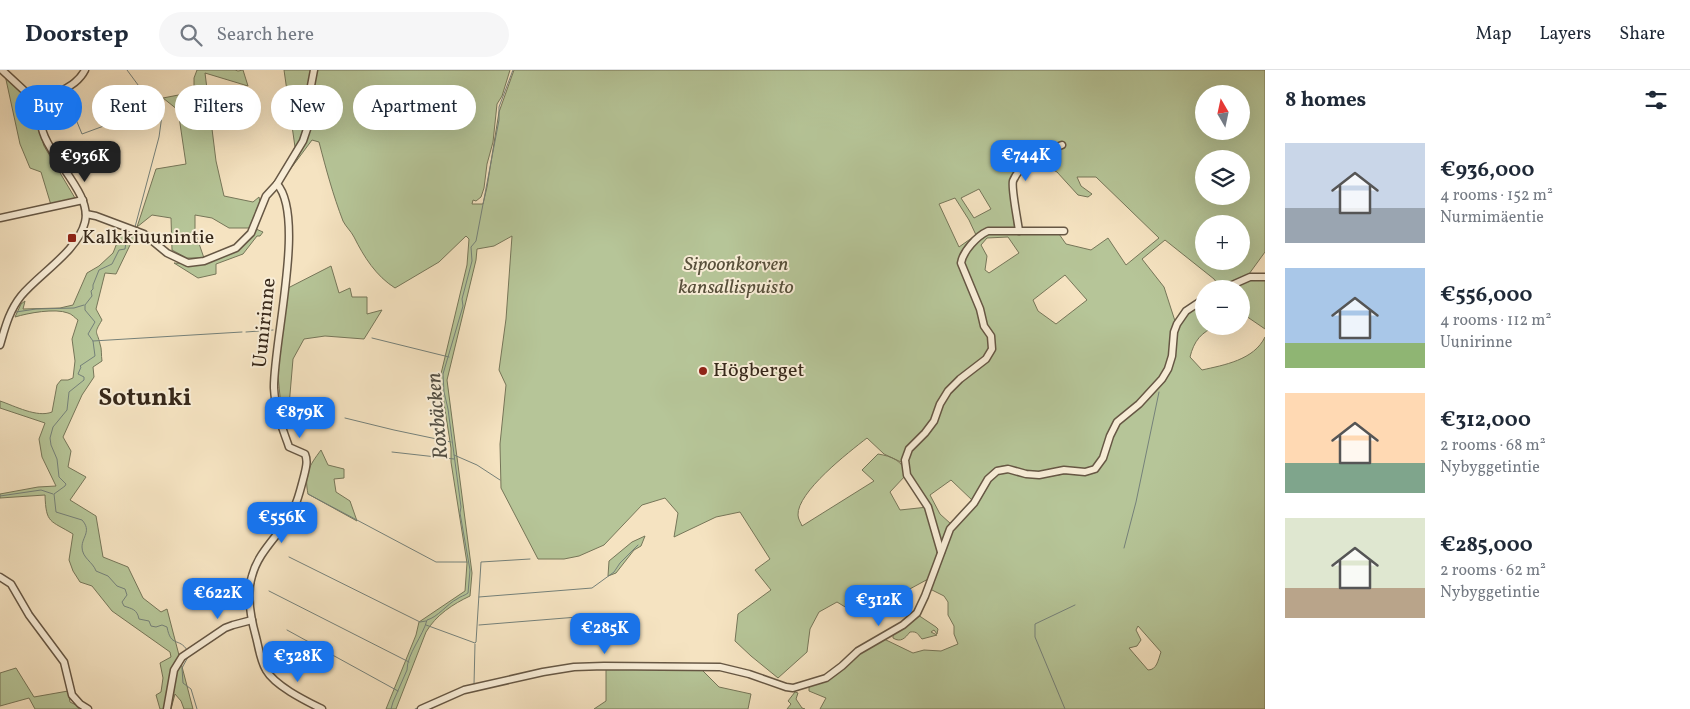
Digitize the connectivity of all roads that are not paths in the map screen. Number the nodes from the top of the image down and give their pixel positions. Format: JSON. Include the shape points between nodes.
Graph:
{"nodes":[{"id":1,"x":2,"y":70,"type":"edge"},
{"id":2,"x":85,"y":70,"type":"edge"},
{"id":3,"x":314,"y":70,"type":"edge"},
{"id":4,"x":18,"y":85,"type":"edge"},
{"id":5,"x":71,"y":85,"type":"edge"},
{"id":6,"x":43,"y":130,"type":"edge"},
{"id":7,"x":1062,"y":145,"type":"dead end"},
{"id":8,"x":277,"y":184,"type":"junction"},
{"id":9,"x":83,"y":200,"type":"junction"},
{"id":10,"x":86,"y":214,"type":"junction"},
{"id":11,"x":0,"y":218,"type":"edge"},
{"id":12,"x":1019,"y":231,"type":"junction"},
{"id":13,"x":1064,"y":231,"type":"dead end"},
{"id":14,"x":1265,"y":277,"type":"edge"},
{"id":15,"x":1242,"y":280,"type":"edge"},
{"id":16,"x":1195,"y":305,"type":"edge"},
{"id":17,"x":0,"y":345,"type":"edge"},
{"id":18,"x":941,"y":552,"type":"junction"},
{"id":19,"x":0,"y":577,"type":"edge"},
{"id":20,"x":252,"y":620,"type":"junction"},
{"id":21,"x":88,"y":709,"type":"edge"},
{"id":22,"x":167,"y":709,"type":"edge"},
{"id":23,"x":322,"y":709,"type":"edge"},
{"id":24,"x":421,"y":709,"type":"edge"}],
"edges":[{"from":1,"to":4,"type":"street"},
{"from":2,"to":5,"type":"street"},
{"from":3,"to":8,"type":"street","via":[[306,133]]},
{"from":6,"to":9,"type":"street"},
{"from":7,"to":12,"type":"street","via":[[1021,168],[1013,182]]},
{"from":8,"to":10,"type":"street","via":[[261,204],[256,223],[243,242],[225,254],[196,262],[176,258],[144,234]]},
{"from":8,"to":20,"type":"street","name":"Uunirinne","via":[[286,199],[288,249],[276,353],[275,397],[277,414],[289,447],[304,454],[307,464],[295,507],[265,548],[252,575]]},
{"from":9,"to":10,"type":"street"},
{"from":9,"to":11,"type":"street"},
{"from":10,"to":17,"type":"street","via":[[84,227],[74,242],[15,304]]},
{"from":12,"to":13,"type":"street"},
{"from":12,"to":18,"type":"street","via":[[988,231],[979,236],[962,258],[984,326],[992,336],[992,349],[986,359],[948,391],[934,421],[909,449],[905,460],[907,475],[928,507]]},
{"from":14,"to":15,"type":"street","via":[[1250,276]]},
{"from":16,"to":18,"type":"street","via":[[1177,324],[1172,356],[1162,379],[1117,422],[1103,458],[1095,469],[1039,475],[1008,469],[997,471],[950,529]]},
{"from":18,"to":24,"type":"street","via":[[917,612],[902,626],[858,651],[834,674],[799,688],[720,667],[574,667],[474,687]]},
{"from":19,"to":21,"type":"street","via":[[11,584],[29,615],[64,662],[72,695]]},
{"from":20,"to":22,"type":"street","via":[[226,628],[185,654],[174,670]]},
{"from":20,"to":23,"type":"street","name":"Uunirinne","via":[[268,673]]}]}
